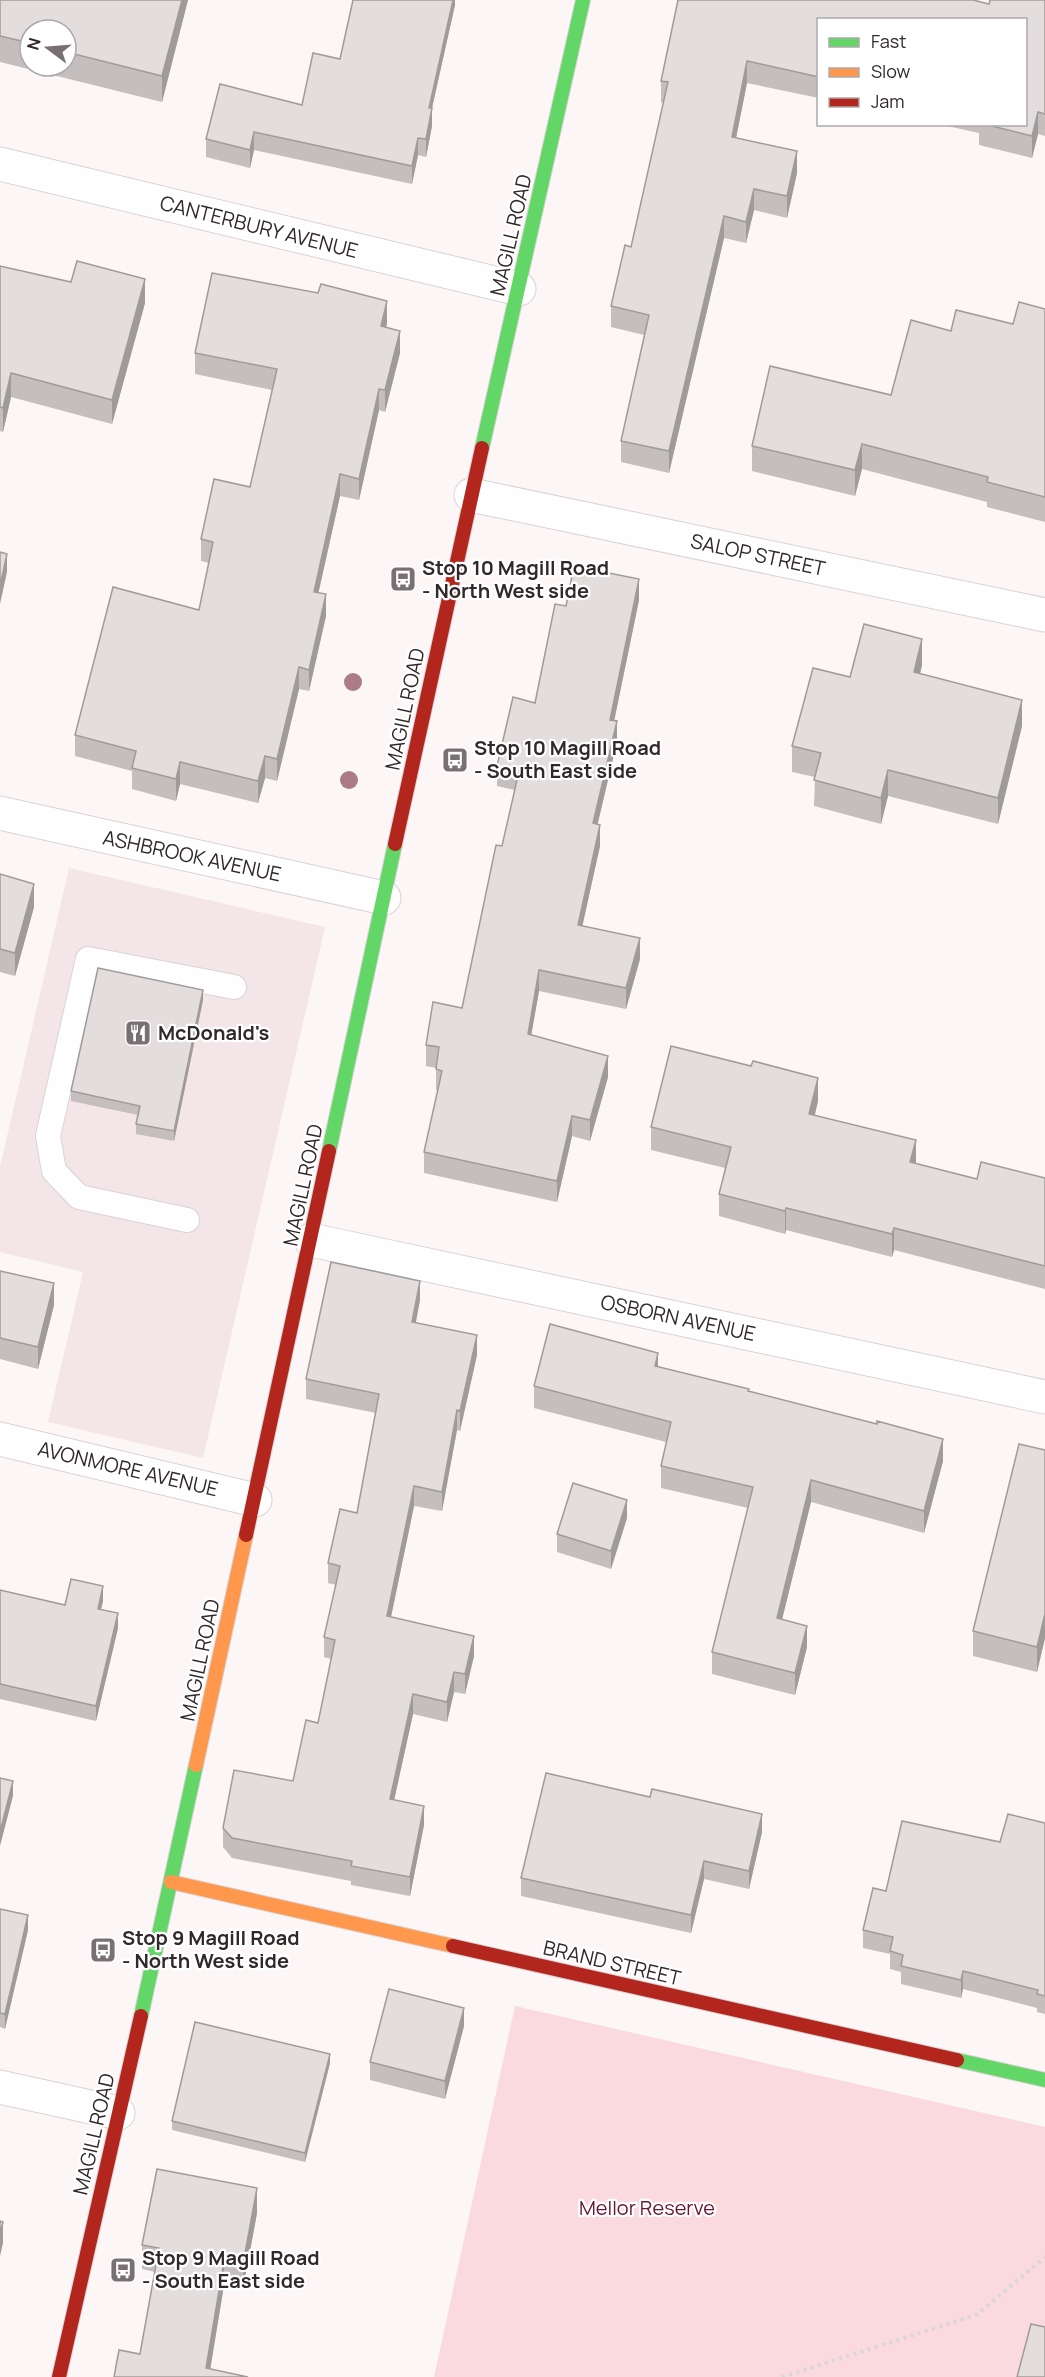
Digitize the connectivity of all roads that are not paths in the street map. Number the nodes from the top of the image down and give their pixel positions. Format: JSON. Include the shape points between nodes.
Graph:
{"nodes":[{"id":1,"x":583,"y":0,"type":"edge"},
{"id":2,"x":0,"y":164,"type":"edge"},
{"id":3,"x":519,"y":289,"type":"junction"},
{"id":4,"x":471,"y":495,"type":"junction"},
{"id":5,"x":1045,"y":615,"type":"edge"},
{"id":6,"x":0,"y":813,"type":"edge"},
{"id":7,"x":384,"y":898,"type":"junction"},
{"id":8,"x":234,"y":987,"type":"dead end"},
{"id":9,"x":187,"y":1220,"type":"dead end"},
{"id":10,"x":311,"y":1240,"type":"junction"},
{"id":11,"x":1045,"y":1397,"type":"edge"},
{"id":12,"x":0,"y":1439,"type":"edge"},
{"id":13,"x":255,"y":1500,"type":"junction"},
{"id":14,"x":171,"y":1882,"type":"junction"},
{"id":15,"x":1045,"y":2080,"type":"edge"},
{"id":16,"x":0,"y":2087,"type":"edge"},
{"id":17,"x":118,"y":2113,"type":"junction"},
{"id":18,"x":58,"y":2377,"type":"edge"}],
"edges":[{"from":1,"to":3,"type":"main road","name":"MAGILL ROAD"},
{"from":2,"to":3,"type":"street","name":"CANTERBURY AVENUE"},
{"from":3,"to":4,"type":"main road","name":"MAGILL ROAD"},
{"from":4,"to":5,"type":"street","name":"SALOP STREET"},
{"from":4,"to":7,"type":"main road","name":"MAGILL ROAD"},
{"from":6,"to":7,"type":"street","name":"ASHBROOK AVENUE"},
{"from":7,"to":10,"type":"main road","name":"MAGILL ROAD"},
{"from":8,"to":9,"type":"lane","via":[[88,959],[48,1136],[54,1171],[79,1197]]},
{"from":10,"to":11,"type":"street","name":"OSBORN AVENUE"},
{"from":10,"to":13,"type":"main road","name":"MAGILL ROAD"},
{"from":12,"to":13,"type":"street","name":"AVONMORE AVENUE"},
{"from":13,"to":14,"type":"main road","name":"MAGILL ROAD"},
{"from":14,"to":15,"type":"main road","name":"BRAND STREET"},
{"from":14,"to":17,"type":"main road","name":"MAGILL ROAD"},
{"from":16,"to":17,"type":"street"},
{"from":17,"to":18,"type":"main road","name":"MAGILL ROAD"}]}
